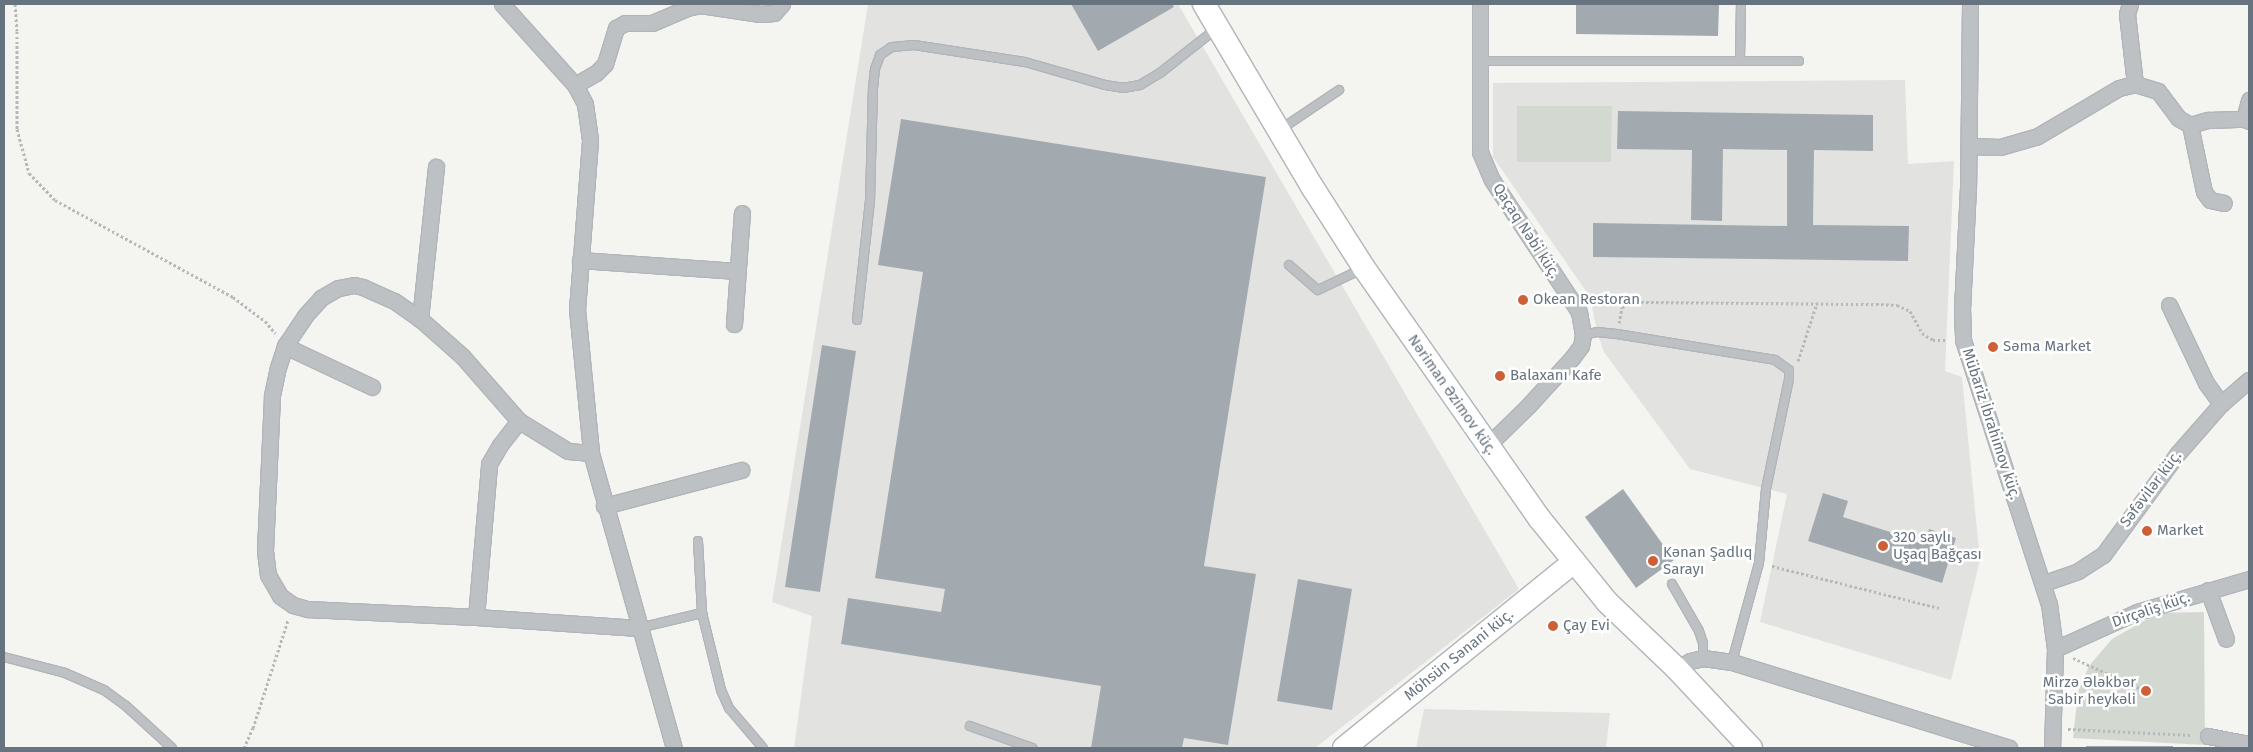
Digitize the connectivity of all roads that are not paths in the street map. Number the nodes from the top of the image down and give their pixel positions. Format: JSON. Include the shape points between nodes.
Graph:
{"nodes":[{"id":1,"x":502,"y":4,"type":"edge"},
{"id":2,"x":782,"y":4,"type":"edge"},
{"id":3,"x":1204,"y":4,"type":"edge"},
{"id":4,"x":1480,"y":4,"type":"edge"},
{"id":5,"x":1741,"y":4,"type":"edge"},
{"id":6,"x":1970,"y":4,"type":"edge"},
{"id":7,"x":2130,"y":4,"type":"edge"},
{"id":8,"x":1217,"y":28,"type":"junction"},
{"id":9,"x":1740,"y":59,"type":"junction"},
{"id":10,"x":1480,"y":61,"type":"junction"},
{"id":11,"x":1799,"y":61,"type":"dead end"},
{"id":12,"x":2135,"y":84,"type":"junction"},
{"id":13,"x":575,"y":85,"type":"junction"},
{"id":14,"x":1339,"y":90,"type":"dead end"},
{"id":15,"x":2249,"y":100,"type":"edge"},
{"id":16,"x":2247,"y":120,"type":"edge"},
{"id":17,"x":2190,"y":125,"type":"junction"},
{"id":18,"x":1279,"y":131,"type":"junction"},
{"id":19,"x":1969,"y":146,"type":"junction"},
{"id":20,"x":436,"y":167,"type":"dead end"},
{"id":21,"x":2224,"y":203,"type":"dead end"},
{"id":22,"x":742,"y":213,"type":"dead end"},
{"id":23,"x":580,"y":260,"type":"junction"},
{"id":24,"x":1289,"y":265,"type":"dead end"},
{"id":25,"x":1364,"y":268,"type":"junction"},
{"id":26,"x":737,"y":271,"type":"junction"},
{"id":27,"x":2169,"y":305,"type":"dead end"},
{"id":28,"x":420,"y":319,"type":"junction"},
{"id":29,"x":857,"y":320,"type":"dead end"},
{"id":30,"x":734,"y":324,"type":"dead end"},
{"id":31,"x":1584,"y":335,"type":"junction"},
{"id":32,"x":285,"y":346,"type":"junction"},
{"id":33,"x":2249,"y":380,"type":"edge"},
{"id":34,"x":372,"y":387,"type":"dead end"},
{"id":35,"x":2220,"y":404,"type":"junction"},
{"id":36,"x":519,"y":421,"type":"junction"},
{"id":37,"x":1487,"y":446,"type":"junction"},
{"id":38,"x":590,"y":452,"type":"junction"},
{"id":39,"x":742,"y":470,"type":"dead end"},
{"id":40,"x":604,"y":506,"type":"junction"},
{"id":41,"x":698,"y":542,"type":"dead end"},
{"id":42,"x":1574,"y":562,"type":"junction"},
{"id":43,"x":2249,"y":579,"type":"edge"},
{"id":44,"x":2044,"y":583,"type":"junction"},
{"id":45,"x":1672,"y":584,"type":"dead end"},
{"id":46,"x":2208,"y":590,"type":"junction"},
{"id":47,"x":702,"y":613,"type":"junction"},
{"id":48,"x":476,"y":617,"type":"junction"},
{"id":49,"x":640,"y":628,"type":"junction"},
{"id":50,"x":2226,"y":639,"type":"dead end"},
{"id":51,"x":2055,"y":649,"type":"junction"},
{"id":52,"x":4,"y":657,"type":"edge"},
{"id":53,"x":1703,"y":658,"type":"junction"},
{"id":54,"x":1732,"y":662,"type":"junction"},
{"id":55,"x":1677,"y":669,"type":"junction"},
{"id":56,"x":970,"y":726,"type":"dead end"},
{"id":57,"x":2208,"y":736,"type":"road end"},
{"id":58,"x":2249,"y":744,"type":"edge"},
{"id":59,"x":172,"y":748,"type":"edge"},
{"id":60,"x":674,"y":748,"type":"edge"},
{"id":61,"x":763,"y":748,"type":"edge"},
{"id":62,"x":1032,"y":748,"type":"edge"},
{"id":63,"x":1344,"y":748,"type":"edge"},
{"id":64,"x":1751,"y":748,"type":"edge"},
{"id":65,"x":2009,"y":748,"type":"edge"},
{"id":66,"x":2052,"y":748,"type":"edge"}],
"edges":[{"from":1,"to":13,"type":"street"},
{"from":2,"to":13,"type":"street","via":[[774,13],[760,14],[700,5],[652,23],[625,23],[616,28],[605,64],[596,74]]},
{"from":3,"to":8,"type":"main road","name":"Nəriman Əzimov küç."},
{"from":4,"to":10,"type":"street","name":"Qaçaq Nəbi küç."},
{"from":5,"to":9,"type":"lane"},
{"from":6,"to":19,"type":"street","name":"Mübariz İbrahimov küç."},
{"from":7,"to":12,"type":"street","via":[[2127,14]]},
{"from":8,"to":18,"type":"main road","name":"Nəriman Əzimov küç."},
{"from":8,"to":29,"type":"lane","via":[[1160,73],[1140,85],[1123,88],[1025,62],[914,45],[892,47],[880,56],[873,88],[870,201]]},
{"from":9,"to":10,"type":"lane"},
{"from":9,"to":11,"type":"lane"},
{"from":10,"to":31,"type":"street","name":"Qaçaq Nəbi küç.","via":[[1480,152],[1486,168],[1579,312]]},
{"from":12,"to":17,"type":"street","via":[[2158,91],[2178,118]]},
{"from":12,"to":19,"type":"street","via":[[2119,88],[2036,137],[2000,147]]},
{"from":13,"to":23,"type":"street","via":[[585,104],[590,125]]},
{"from":14,"to":18,"type":"lane"},
{"from":15,"to":16,"type":"street"},
{"from":16,"to":17,"type":"street","via":[[2208,120]]},
{"from":17,"to":21,"type":"street","via":[[2204,192],[2210,200]]},
{"from":18,"to":25,"type":"main road","name":"Nəriman Əzimov küç."},
{"from":19,"to":44,"type":"street","name":"Mübariz İbrahimov küç.","via":[[1963,340]]},
{"from":20,"to":28,"type":"street"},
{"from":22,"to":26,"type":"street"},
{"from":23,"to":26,"type":"street"},
{"from":23,"to":38,"type":"street","via":[[578,325]]},
{"from":24,"to":25,"type":"lane","via":[[1318,290]]},
{"from":25,"to":37,"type":"main road","name":"Nəriman Əzimov küç."},
{"from":26,"to":30,"type":"street"},
{"from":27,"to":35,"type":"street"},
{"from":28,"to":32,"type":"street","via":[[394,301],[362,287],[338,288],[321,298]]},
{"from":28,"to":36,"type":"street","via":[[462,356]]},
{"from":31,"to":37,"type":"street","via":[[1572,358]]},
{"from":31,"to":54,"type":"lane","via":[[1597,332],[1616,334],[1775,360],[1788,370],[1789,379],[1766,489],[1759,563]]},
{"from":32,"to":34,"type":"street"},
{"from":32,"to":48,"type":"street","via":[[272,396],[265,551],[268,575],[280,596],[292,605],[307,609]]},
{"from":33,"to":35,"type":"street","name":"Səfəvilər küç."},
{"from":35,"to":44,"type":"street","name":"Səfəvilər küç.","via":[[2178,452],[2103,555],[2078,571]]},
{"from":36,"to":38,"type":"street","via":[[568,451]]},
{"from":36,"to":48,"type":"street","via":[[489,464]]},
{"from":37,"to":42,"type":"main road","name":"Nəriman Əzimov küç."},
{"from":38,"to":40,"type":"street"},
{"from":39,"to":40,"type":"street"},
{"from":40,"to":49,"type":"street"},
{"from":41,"to":47,"type":"lane"},
{"from":42,"to":55,"type":"main road","name":"Nəriman Əzimov küç.","via":[[1607,602]]},
{"from":42,"to":63,"type":"main road","name":"Möhsün Sənani küç."},
{"from":43,"to":46,"type":"street","name":"Dirçəliş küç."},
{"from":44,"to":51,"type":"street","name":"Mübariz İbrahimov küç."},
{"from":45,"to":53,"type":"lane","via":[[1699,631]]},
{"from":46,"to":50,"type":"street"},
{"from":46,"to":51,"type":"street","name":"Dirçəliş küç.","via":[[2137,612]]},
{"from":47,"to":49,"type":"lane"},
{"from":47,"to":61,"type":"lane","via":[[721,690],[729,708]]},
{"from":48,"to":49,"type":"street"},
{"from":49,"to":60,"type":"street"},
{"from":51,"to":66,"type":"street","name":"Mübariz İbrahimov küç."},
{"from":52,"to":59,"type":"lane","via":[[65,672],[104,690]]},
{"from":53,"to":54,"type":"street"},
{"from":53,"to":55,"type":"street"},
{"from":54,"to":65,"type":"street"},
{"from":55,"to":64,"type":"main road","name":"Nəriman Əzimov küç."},
{"from":56,"to":62,"type":"lane"},
{"from":57,"to":58,"type":"street"}]}
